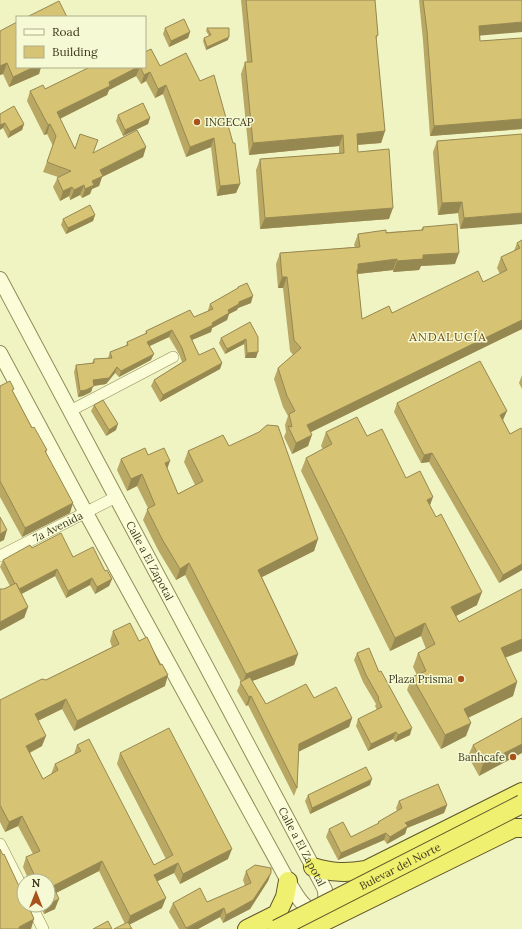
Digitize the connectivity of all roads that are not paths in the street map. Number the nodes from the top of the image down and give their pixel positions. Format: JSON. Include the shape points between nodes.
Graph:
{"nodes":[{"id":1,"x":0,"y":279,"type":"edge"},
{"id":2,"x":0,"y":353,"type":"edge"},
{"id":3,"x":172,"y":357,"type":"dead end"},
{"id":4,"x":70,"y":411,"type":"junction"},
{"id":5,"x":116,"y":497,"type":"junction"},
{"id":6,"x":86,"y":513,"type":"junction"},
{"id":7,"x":0,"y":556,"type":"edge"},
{"id":8,"x":522,"y":792,"type":"edge"},
{"id":9,"x":522,"y":804,"type":"edge"},
{"id":10,"x":522,"y":828,"type":"edge"},
{"id":11,"x":0,"y":844,"type":"edge"},
{"id":12,"x":313,"y":867,"type":"junction"},
{"id":13,"x":348,"y":873,"type":"junction"},
{"id":14,"x":16,"y":875,"type":"edge"},
{"id":15,"x":288,"y":881,"type":"junction"},
{"id":16,"x":356,"y":906,"type":"junction"},
{"id":17,"x":35,"y":913,"type":"edge"},
{"id":18,"x":277,"y":921,"type":"edge"},
{"id":19,"x":327,"y":925,"type":"edge"},
{"id":20,"x":43,"y":929,"type":"edge"},
{"id":21,"x":247,"y":929,"type":"edge"},
{"id":22,"x":302,"y":929,"type":"edge"},
{"id":23,"x":309,"y":929,"type":"edge"}],
"edges":[{"from":1,"to":4,"type":"street","name":"Calle a El Zapotal"},
{"from":2,"to":6,"type":"street"},
{"from":3,"to":4,"type":"street"},
{"from":4,"to":5,"type":"street","name":"Calle a El Zapotal"},
{"from":5,"to":6,"type":"street","name":"7a Avenida"},
{"from":5,"to":12,"type":"street","name":"Calle a El Zapotal"},
{"from":6,"to":7,"type":"street","name":"7a Avenida"},
{"from":6,"to":15,"type":"street"},
{"from":8,"to":13,"type":"highway","via":[[366,870]]},
{"from":9,"to":18,"type":"highway","name":"Bulevar del Norte","bridge":true},
{"from":10,"to":16,"type":"highway","via":[[514,828]]},
{"from":10,"to":19,"type":"highway","name":"Bulevar del Norte"},
{"from":11,"to":14,"type":"street"},
{"from":12,"to":13,"type":"highway"},
{"from":12,"to":19,"type":"street","name":"Calle a El Zapotal","via":[[325,890]]},
{"from":13,"to":16,"type":"highway","via":[[337,892],[338,898],[341,902]]},
{"from":15,"to":18,"type":"highway"},
{"from":15,"to":19,"type":"street","via":[[300,902]]},
{"from":16,"to":19,"type":"highway"},
{"from":17,"to":20,"type":"street"},
{"from":18,"to":21,"type":"highway","name":"Bulevar del Norte"},
{"from":18,"to":22,"type":"highway","via":[[292,910],[297,912],[302,921]]},
{"from":19,"to":23,"type":"highway"}]}
